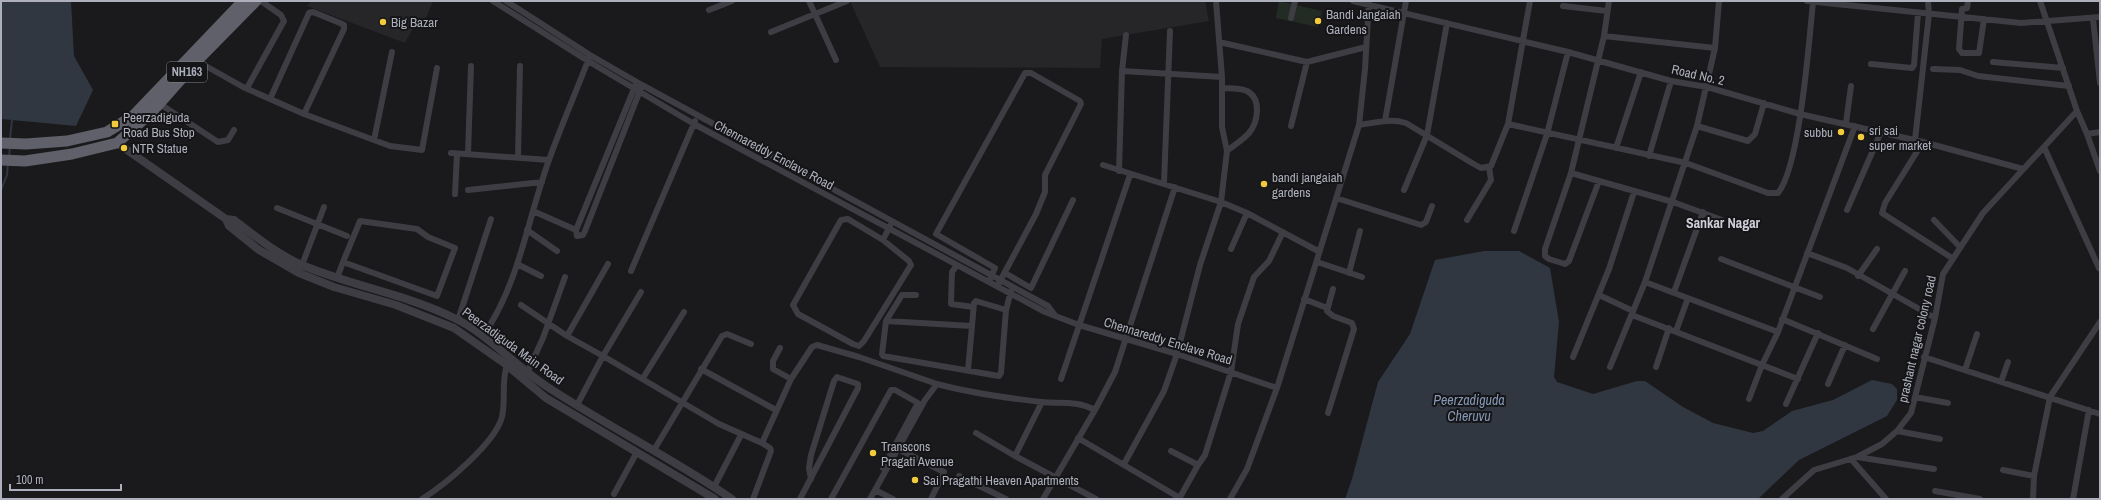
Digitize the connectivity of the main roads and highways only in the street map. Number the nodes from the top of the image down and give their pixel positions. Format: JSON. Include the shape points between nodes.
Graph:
{"nodes":[{"id":1,"x":243,"y":1,"type":"edge"},
{"id":2,"x":256,"y":1,"type":"edge"},
{"id":3,"x":1,"y":142,"type":"edge"},
{"id":4,"x":1,"y":160,"type":"edge"}],
"edges":[{"from":1,"to":3,"type":"highway","number":"NH163","via":[[133,116],[107,132],[67,141],[26,144]]},
{"from":2,"to":4,"type":"highway","number":"NH163","via":[[197,61],[160,104],[118,143],[26,161]]}]}
